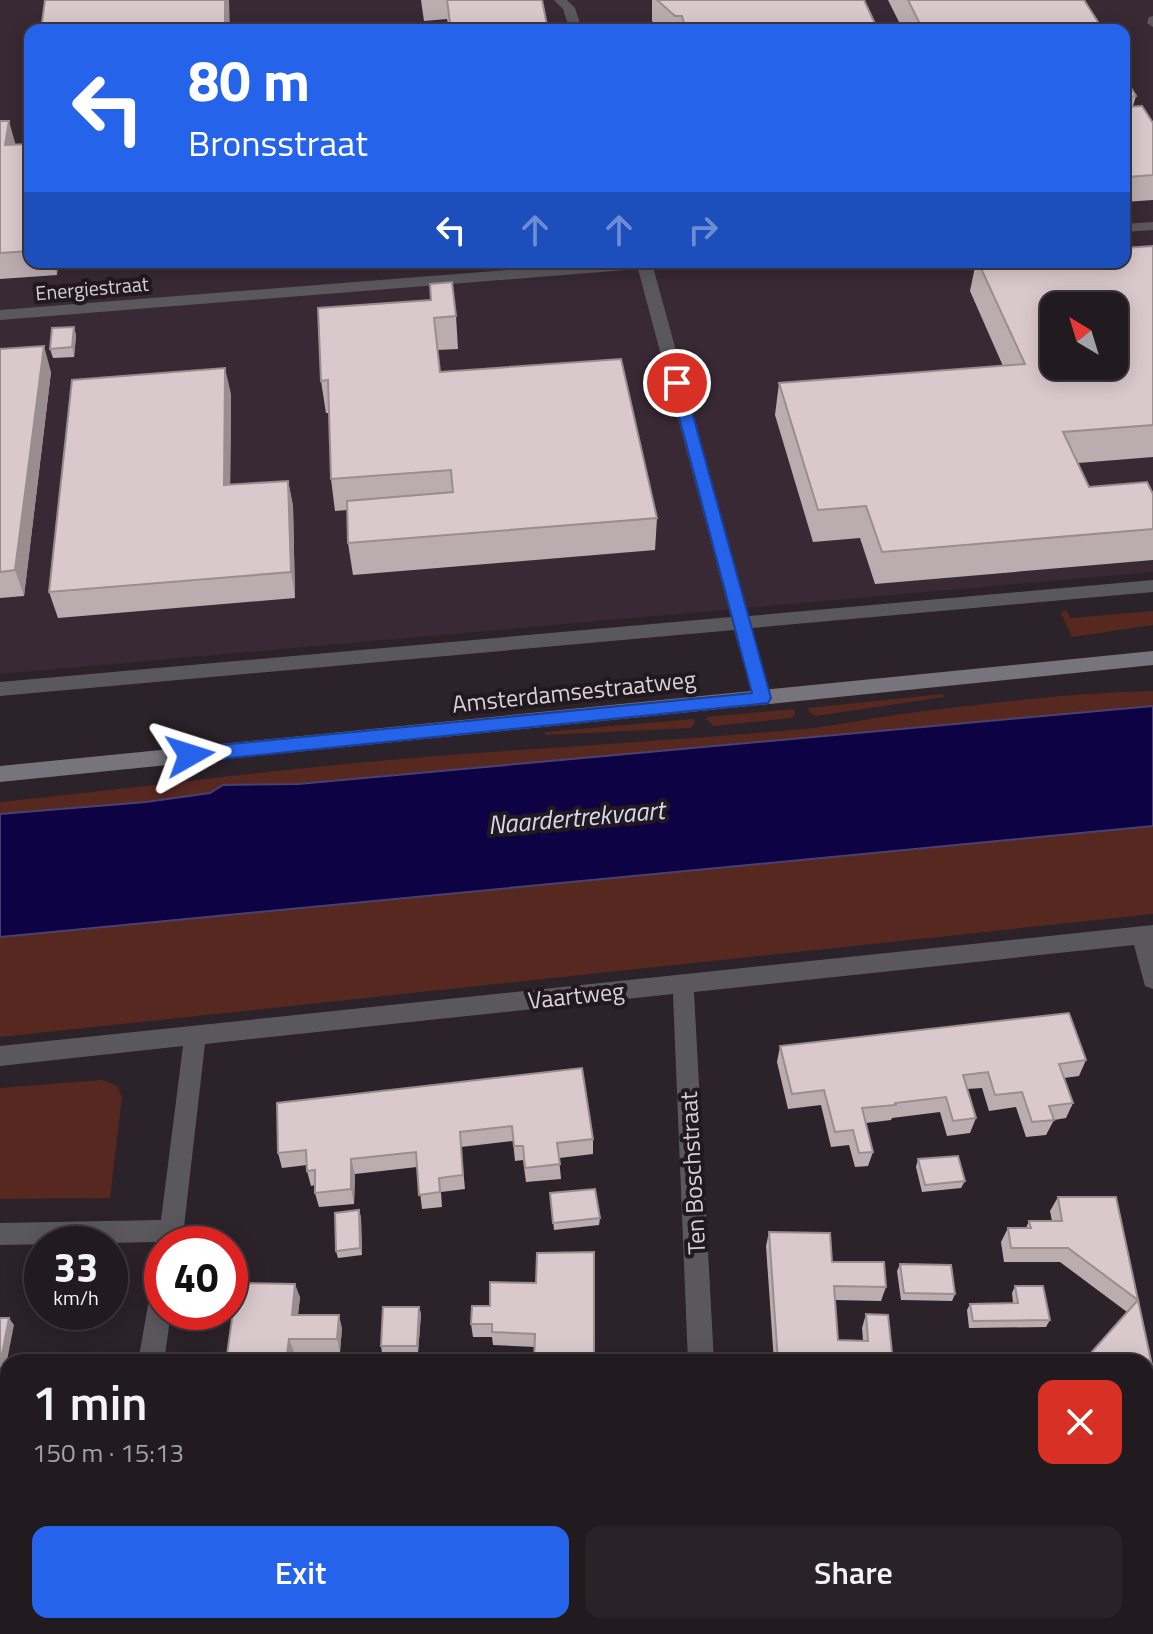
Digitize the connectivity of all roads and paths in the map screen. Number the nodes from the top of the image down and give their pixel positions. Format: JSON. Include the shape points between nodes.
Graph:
{"nodes":[{"id":1,"x":564,"y":4,"type":"edge"},
{"id":2,"x":573,"y":24,"type":"edge"},
{"id":3,"x":1153,"y":226,"type":"edge"},
{"id":4,"x":1130,"y":228,"type":"edge"},
{"id":5,"x":582,"y":268,"type":"edge"},
{"id":6,"x":645,"y":268,"type":"edge"},
{"id":7,"x":0,"y":315,"type":"edge"},
{"id":8,"x":1153,"y":586,"type":"edge"},
{"id":9,"x":743,"y":622,"type":"junction"},
{"id":10,"x":1153,"y":658,"type":"edge"},
{"id":11,"x":0,"y":689,"type":"edge"},
{"id":12,"x":762,"y":698,"type":"junction"},
{"id":13,"x":0,"y":774,"type":"edge"},
{"id":14,"x":1148,"y":934,"type":"edge"},
{"id":15,"x":1153,"y":980,"type":"edge"},
{"id":16,"x":683,"y":983,"type":"junction"},
{"id":17,"x":195,"y":1035,"type":"junction"},
{"id":18,"x":0,"y":1056,"type":"edge"},
{"id":19,"x":172,"y":1226,"type":"edge"},
{"id":20,"x":0,"y":1234,"type":"edge"},
{"id":21,"x":144,"y":1237,"type":"edge"},
{"id":22,"x":156,"y":1330,"type":"edge"},
{"id":23,"x":152,"y":1354,"type":"edge"},
{"id":24,"x":701,"y":1354,"type":"edge"}],
"edges":[{"from":1,"to":2,"type":"street"},
{"from":3,"to":4,"type":"street"},
{"from":5,"to":7,"type":"street","name":"Energiestraat"},
{"from":6,"to":9,"type":"street"},
{"from":8,"to":9,"type":"street"},
{"from":9,"to":11,"type":"street"},
{"from":9,"to":12,"type":"street"},
{"from":10,"to":12,"type":"street","name":"Amsterdamsestraatweg"},
{"from":12,"to":13,"type":"street","name":"Amsterdamsestraatweg"},
{"from":14,"to":15,"type":"street"},
{"from":14,"to":16,"type":"street","name":"Vaartweg"},
{"from":16,"to":17,"type":"street","name":"Vaartweg"},
{"from":16,"to":24,"type":"street","name":"Ten Boschstraat"},
{"from":17,"to":18,"type":"street","name":"Vaartweg"},
{"from":17,"to":19,"type":"street"},
{"from":20,"to":21,"type":"street"},
{"from":22,"to":23,"type":"street"}]}
